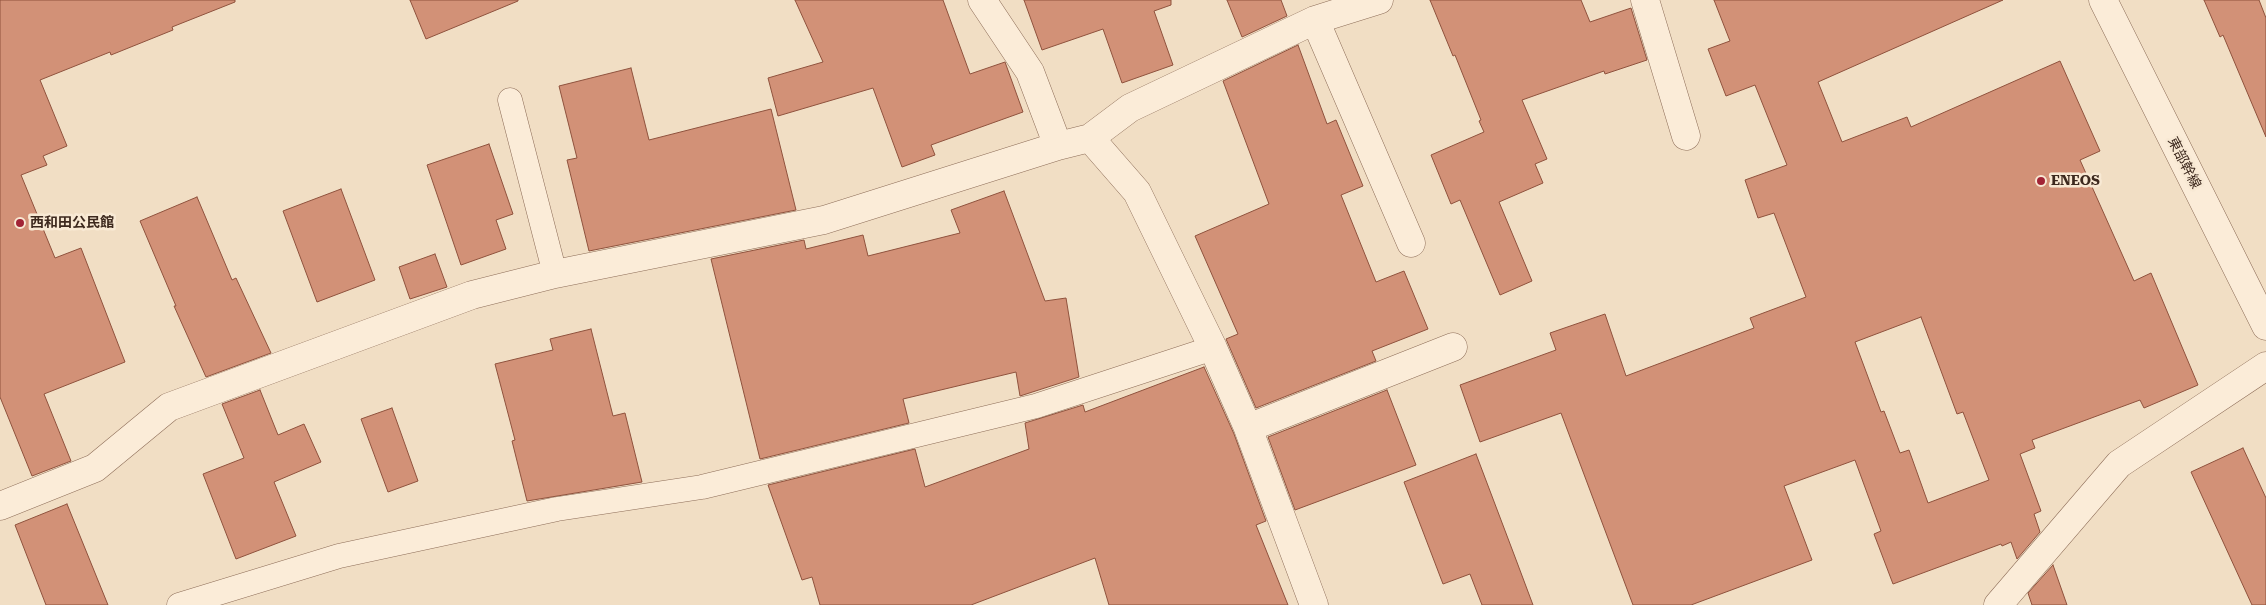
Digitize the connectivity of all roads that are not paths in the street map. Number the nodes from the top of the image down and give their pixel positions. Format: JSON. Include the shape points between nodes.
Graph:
{"nodes":[{"id":1,"x":982,"y":0,"type":"edge"},
{"id":2,"x":1379,"y":0,"type":"edge"},
{"id":3,"x":1645,"y":0,"type":"edge"},
{"id":4,"x":2103,"y":0,"type":"edge"},
{"id":5,"x":1315,"y":20,"type":"junction"},
{"id":6,"x":510,"y":100,"type":"dead end"},
{"id":7,"x":1686,"y":136,"type":"dead end"},
{"id":8,"x":1090,"y":138,"type":"junction"},
{"id":9,"x":1058,"y":146,"type":"junction"},
{"id":10,"x":1411,"y":243,"type":"dead end"},
{"id":11,"x":555,"y":274,"type":"junction"},
{"id":12,"x":2266,"y":326,"type":"edge"},
{"id":13,"x":1453,"y":347,"type":"dead end"},
{"id":14,"x":1213,"y":348,"type":"junction"},
{"id":15,"x":2266,"y":366,"type":"edge"},
{"id":16,"x":1248,"y":428,"type":"junction"},
{"id":17,"x":0,"y":506,"type":"edge"},
{"id":18,"x":179,"y":605,"type":"edge"},
{"id":19,"x":1314,"y":605,"type":"edge"},
{"id":20,"x":1998,"y":605,"type":"edge"}],
"edges":[{"from":1,"to":9,"type":"street","via":[[1030,72]]},
{"from":2,"to":5,"type":"street"},
{"from":3,"to":7,"type":"street"},
{"from":4,"to":12,"type":"street","name":"東部幹線"},
{"from":5,"to":8,"type":"street","via":[[1130,108]]},
{"from":5,"to":10,"type":"street"},
{"from":6,"to":11,"type":"lane"},
{"from":8,"to":9,"type":"street"},
{"from":8,"to":14,"type":"street","via":[[1137,192]]},
{"from":9,"to":11,"type":"street","via":[[824,220]]},
{"from":11,"to":17,"type":"street","via":[[472,295],[169,407],[96,468]]},
{"from":13,"to":16,"type":"street"},
{"from":14,"to":16,"type":"street"},
{"from":14,"to":18,"type":"lane","via":[[1027,409],[702,487],[557,510],[339,556]]},
{"from":15,"to":20,"type":"street","via":[[2119,464]]},
{"from":16,"to":19,"type":"street"}]}
